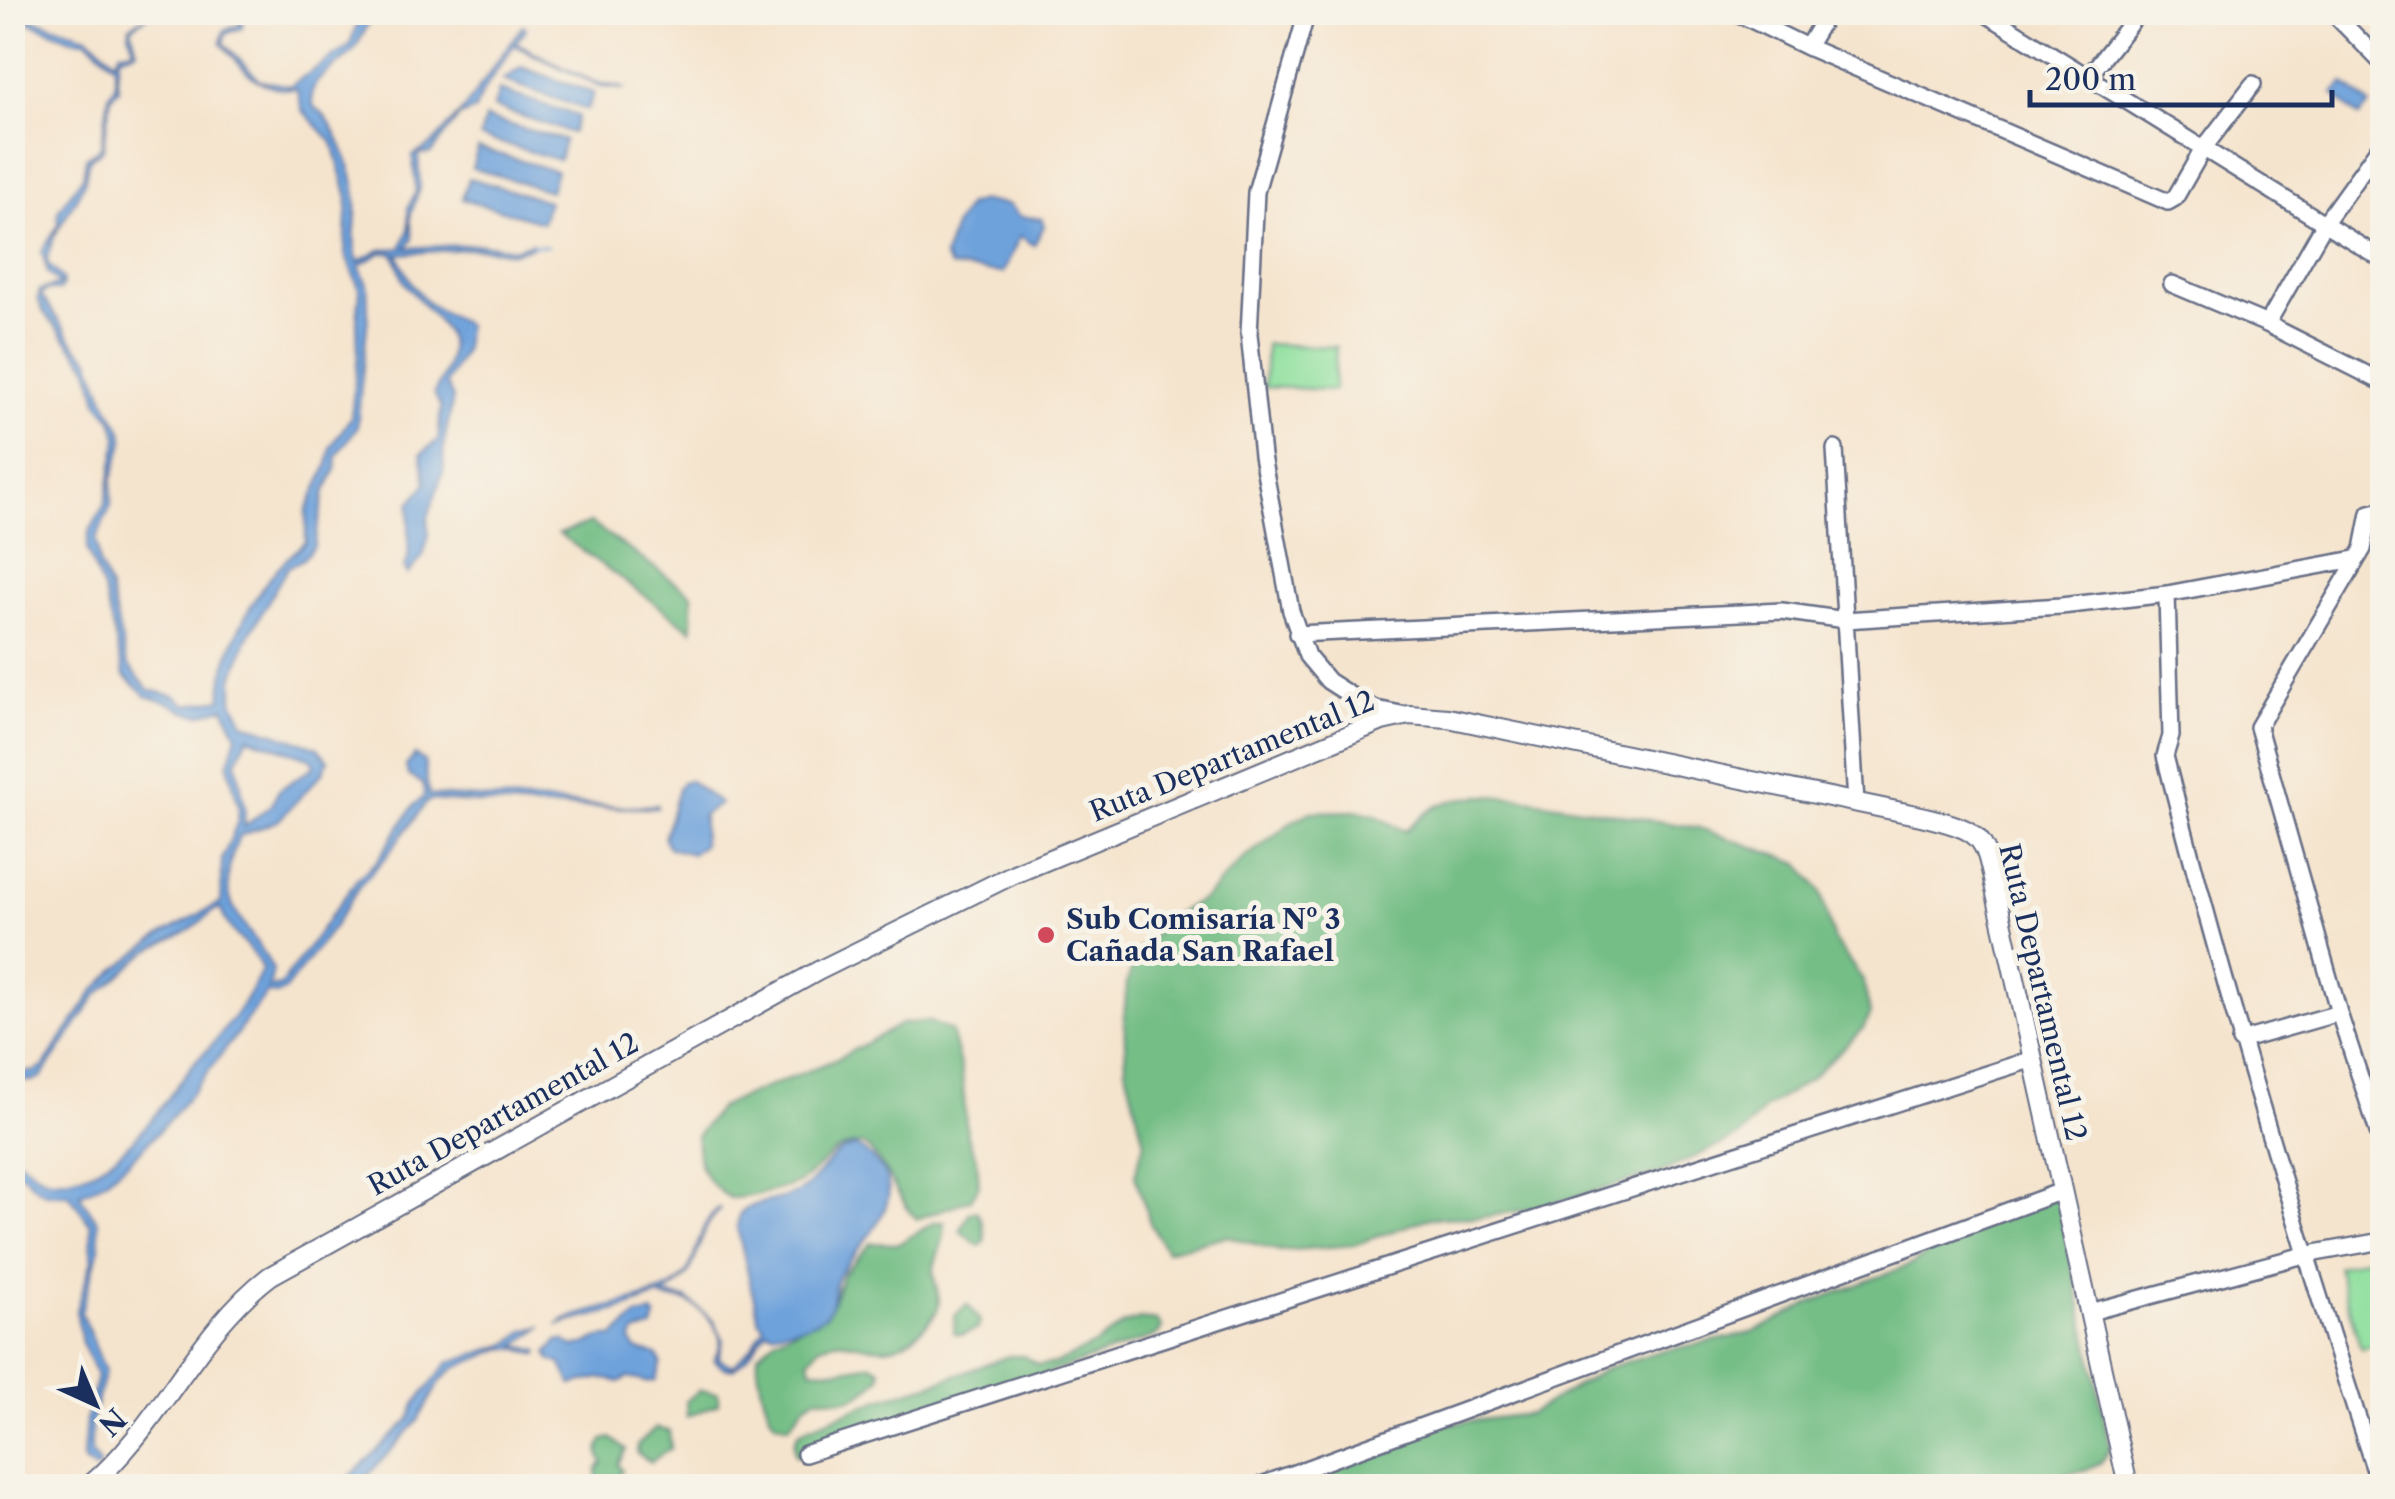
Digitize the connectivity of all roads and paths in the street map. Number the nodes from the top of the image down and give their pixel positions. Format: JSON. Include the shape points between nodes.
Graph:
{"nodes":[{"id":1,"x":1307,"y":12,"type":"edge"},
{"id":2,"x":1735,"y":12,"type":"edge"},
{"id":3,"x":1828,"y":12,"type":"edge"},
{"id":4,"x":2140,"y":12,"type":"edge"},
{"id":5,"x":2332,"y":12,"type":"edge"},
{"id":6,"x":1984,"y":13,"type":"edge"},
{"id":7,"x":1808,"y":48,"type":"junction"},
{"id":8,"x":2382,"y":63,"type":"edge"},
{"id":9,"x":2090,"y":76,"type":"junction"},
{"id":10,"x":2253,"y":84,"type":"dead end"},
{"id":11,"x":2382,"y":142,"type":"edge"},
{"id":12,"x":2203,"y":148,"type":"junction"},
{"id":13,"x":2326,"y":221,"type":"junction"},
{"id":14,"x":2382,"y":258,"type":"edge"},
{"id":15,"x":2172,"y":284,"type":"dead end"},
{"id":16,"x":2267,"y":324,"type":"junction"},
{"id":17,"x":2382,"y":382,"type":"edge"},
{"id":18,"x":1835,"y":450,"type":"dead end"},
{"id":19,"x":2382,"y":510,"type":"edge"},
{"id":20,"x":2355,"y":559,"type":"junction"},
{"id":21,"x":2167,"y":594,"type":"junction"},
{"id":22,"x":1844,"y":620,"type":"junction"},
{"id":23,"x":1297,"y":634,"type":"junction"},
{"id":24,"x":1410,"y":716,"type":"junction"},
{"id":25,"x":1856,"y":802,"type":"junction"},
{"id":26,"x":2339,"y":1013,"type":"junction"},
{"id":27,"x":2240,"y":1041,"type":"junction"},
{"id":28,"x":2033,"y":1060,"type":"junction"},
{"id":29,"x":2382,"y":1144,"type":"edge"},
{"id":30,"x":2062,"y":1191,"type":"junction"},
{"id":31,"x":2382,"y":1241,"type":"edge"},
{"id":32,"x":2304,"y":1254,"type":"junction"},
{"id":33,"x":2090,"y":1312,"type":"junction"},
{"id":34,"x":806,"y":1454,"type":"dead end"},
{"id":35,"x":2380,"y":1478,"type":"edge"},
{"id":36,"x":89,"y":1486,"type":"edge"},
{"id":37,"x":1259,"y":1486,"type":"edge"},
{"id":38,"x":2128,"y":1486,"type":"edge"}],
"edges":[{"from":1,"to":23,"type":"street","via":[[1256,192],[1249,325],[1267,490]]},
{"from":2,"to":7,"type":"street"},
{"from":3,"to":7,"type":"street"},
{"from":4,"to":9,"type":"street"},
{"from":5,"to":8,"type":"street"},
{"from":6,"to":9,"type":"street"},
{"from":7,"to":12,"type":"street","via":[[2168,202]]},
{"from":9,"to":12,"type":"street"},
{"from":10,"to":12,"type":"street"},
{"from":11,"to":13,"type":"street"},
{"from":12,"to":13,"type":"street"},
{"from":13,"to":14,"type":"street"},
{"from":13,"to":16,"type":"street"},
{"from":15,"to":16,"type":"street"},
{"from":16,"to":17,"type":"street"},
{"from":18,"to":22,"type":"street"},
{"from":19,"to":20,"type":"street","via":[[2370,513]]},
{"from":20,"to":21,"type":"street"},
{"from":20,"to":26,"type":"street","via":[[2258,727]]},
{"from":21,"to":22,"type":"street"},
{"from":21,"to":27,"type":"street","via":[[2171,736],[2164,756]]},
{"from":22,"to":23,"type":"street","via":[[1782,612]]},
{"from":22,"to":25,"type":"street"},
{"from":23,"to":24,"type":"street","via":[[1328,681],[1376,709]]},
{"from":24,"to":25,"type":"main road","name":"Ruta Departamental 12","via":[[1448,718]]},
{"from":24,"to":36,"type":"main road","name":"Ruta Departamental 12","via":[[1382,720],[1014,874],[818,971],[287,1266],[236,1307],[115,1465]]},
{"from":25,"to":28,"type":"main road","name":"Ruta Departamental 12","via":[[1976,834],[1985,848]]},
{"from":26,"to":27,"type":"street"},
{"from":26,"to":29,"type":"street"},
{"from":27,"to":32,"type":"street"},
{"from":28,"to":30,"type":"main road","name":"Ruta Departamental 12"},
{"from":28,"to":34,"type":"street"},
{"from":30,"to":33,"type":"main road","name":"Ruta Departamental 12"},
{"from":30,"to":37,"type":"street"},
{"from":31,"to":32,"type":"street"},
{"from":32,"to":33,"type":"street"},
{"from":32,"to":35,"type":"street"},
{"from":33,"to":38,"type":"main road","name":"Ruta Departamental 12"}]}
